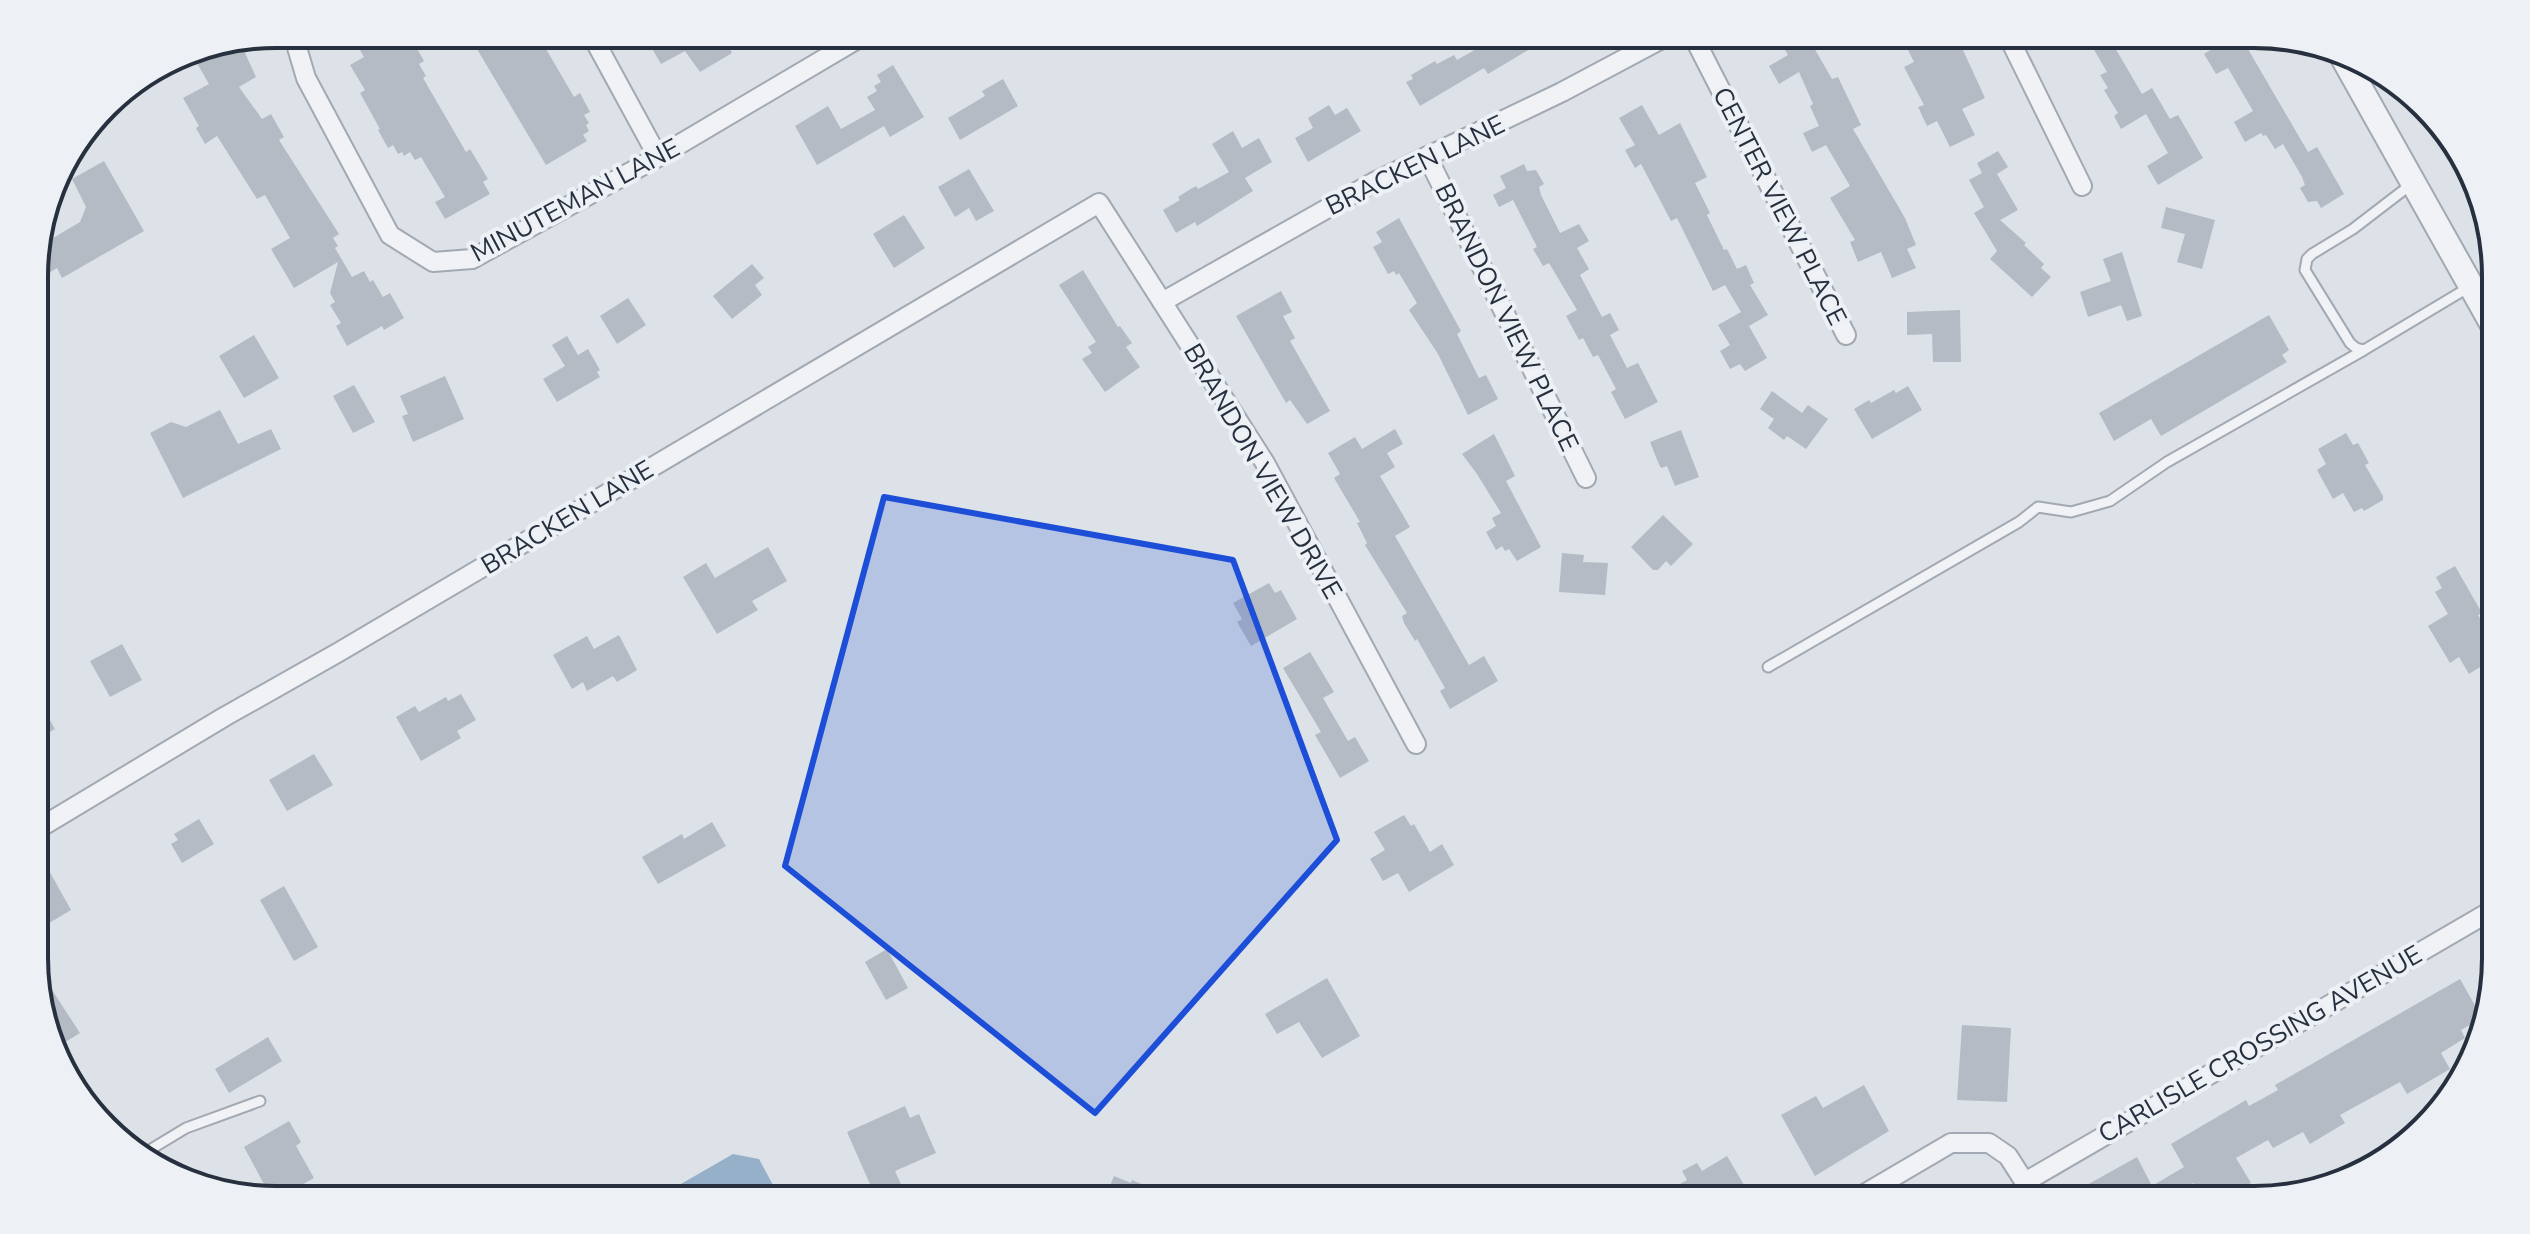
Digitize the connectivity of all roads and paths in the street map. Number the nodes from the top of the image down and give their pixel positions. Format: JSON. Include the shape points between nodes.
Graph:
{"nodes":[{"id":1,"x":297,"y":48,"type":"edge"},
{"id":2,"x":599,"y":48,"type":"edge"},
{"id":3,"x":842,"y":48,"type":"edge"},
{"id":4,"x":1644,"y":48,"type":"edge"},
{"id":5,"x":1699,"y":48,"type":"edge"},
{"id":6,"x":2014,"y":48,"type":"edge"},
{"id":7,"x":2349,"y":68,"type":"edge"},
{"id":8,"x":1427,"y":156,"type":"junction"},
{"id":9,"x":658,"y":157,"type":"junction"},
{"id":10,"x":2413,"y":183,"type":"junction"},
{"id":11,"x":2082,"y":186,"type":"dead end"},
{"id":12,"x":1099,"y":203,"type":"joint"},
{"id":13,"x":2471,"y":286,"type":"junction"},
{"id":14,"x":2482,"y":301,"type":"edge"},
{"id":15,"x":1162,"y":302,"type":"junction"},
{"id":16,"x":1846,"y":335,"type":"dead end"},
{"id":17,"x":2364,"y":350,"type":"junction"},
{"id":18,"x":1586,"y":478,"type":"dead end"},
{"id":19,"x":1768,"y":667,"type":"dead end"},
{"id":20,"x":1416,"y":744,"type":"dead end"},
{"id":21,"x":48,"y":823,"type":"edge"},
{"id":22,"x":2482,"y":916,"type":"edge"},
{"id":23,"x":260,"y":1101,"type":"dead end"},
{"id":24,"x":151,"y":1149,"type":"edge"},
{"id":25,"x":2025,"y":1182,"type":"junction"},
{"id":26,"x":1878,"y":1186,"type":"edge"},
{"id":27,"x":2027,"y":1186,"type":"edge"}],
"edges":[{"from":1,"to":9,"type":"street","name":"MINUTEMAN LANE","via":[[306,78],[390,235],[433,262],[472,259]]},
{"from":2,"to":9,"type":"street"},
{"from":3,"to":9,"type":"street","name":"MINUTEMAN LANE"},
{"from":4,"to":8,"type":"street","name":"BRACKEN LANE"},
{"from":5,"to":16,"type":"street","name":"CENTER VIEW PLACE"},
{"from":6,"to":11,"type":"street"},
{"from":7,"to":10,"type":"street"},
{"from":8,"to":15,"type":"street","name":"BRACKEN LANE"},
{"from":8,"to":18,"type":"street","name":"BRANDON VIEW PLACE"},
{"from":10,"to":13,"type":"street"},
{"from":10,"to":17,"type":"lane","via":[[2307,259],[2305,270],[2350,343]]},
{"from":12,"to":15,"type":"street","name":"BRANDON VIEW DRIVE"},
{"from":12,"to":21,"type":"street","name":"BRACKEN LANE"},
{"from":13,"to":14,"type":"street"},
{"from":13,"to":17,"type":"lane"},
{"from":15,"to":20,"type":"street","name":"BRANDON VIEW DRIVE","via":[[1280,490]]},
{"from":17,"to":19,"type":"lane","via":[[2167,462],[2110,501],[2071,512],[2038,507]]},
{"from":22,"to":25,"type":"street","name":"CARLISLE CROSSING AVENUE"},
{"from":23,"to":24,"type":"lane","via":[[186,1128]]},
{"from":25,"to":26,"type":"street","via":[[2008,1156],[1989,1143],[1951,1143]]},
{"from":25,"to":27,"type":"street"}]}
